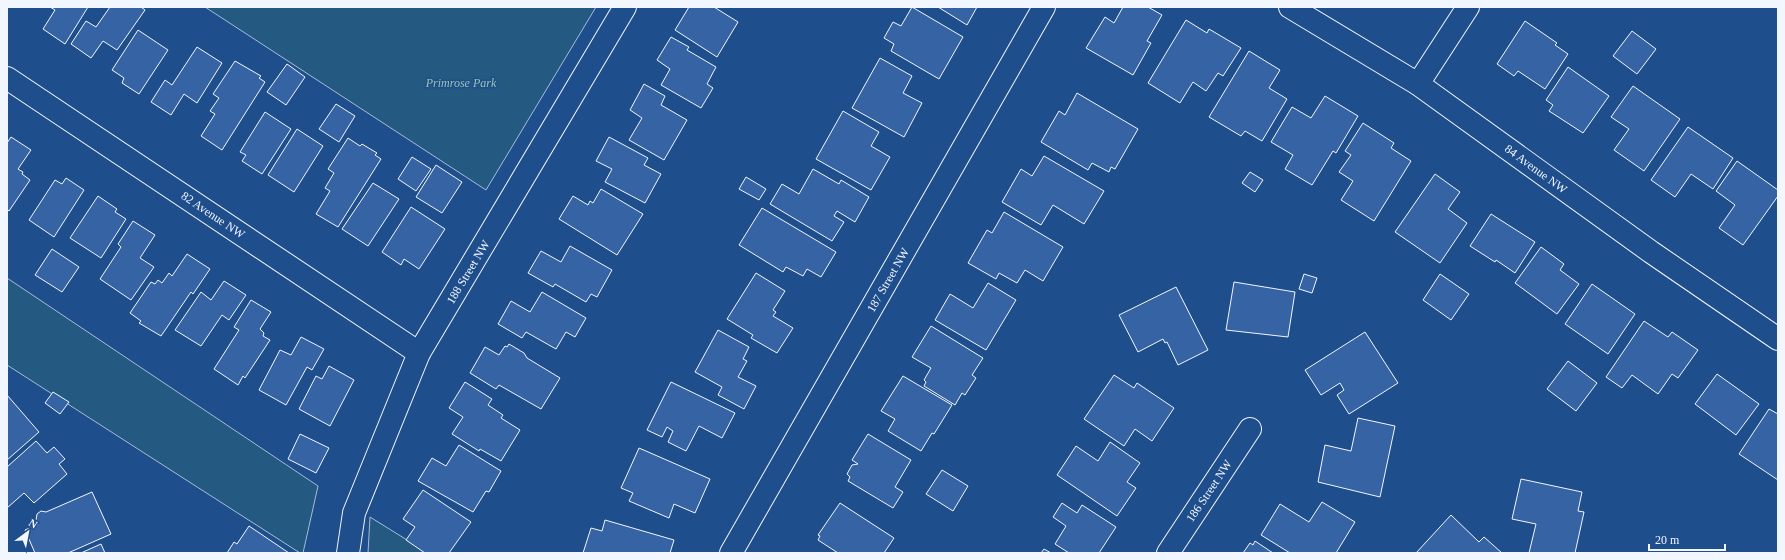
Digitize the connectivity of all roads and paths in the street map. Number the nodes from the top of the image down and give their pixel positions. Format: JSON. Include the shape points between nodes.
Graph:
{"nodes":[{"id":1,"x":626,"y":7,"type":"edge"},
{"id":2,"x":1044,"y":7,"type":"edge"},
{"id":3,"x":1290,"y":7,"type":"edge"},
{"id":4,"x":1468,"y":7,"type":"edge"},
{"id":5,"x":7,"y":78,"type":"edge"},
{"id":6,"x":1418,"y":84,"type":"junction"},
{"id":7,"x":1778,"y":339,"type":"edge"},
{"id":8,"x":419,"y":353,"type":"junction"},
{"id":9,"x":1250,"y":430,"type":"dead end"},
{"id":10,"x":348,"y":553,"type":"edge"},
{"id":11,"x":731,"y":553,"type":"edge"},
{"id":12,"x":1168,"y":553,"type":"edge"}],
"edges":[{"from":1,"to":8,"type":"street","name":"188 Street NW"},
{"from":2,"to":11,"type":"street","name":"187 Street NW"},
{"from":3,"to":6,"type":"street","name":"84 Avenue NW"},
{"from":4,"to":6,"type":"street"},
{"from":5,"to":8,"type":"street","name":"82 Avenue NW"},
{"from":6,"to":7,"type":"street","name":"84 Avenue NW"},
{"from":8,"to":10,"type":"street","name":"188 Street NW","via":[[354,513]]},
{"from":9,"to":12,"type":"street","name":"186 Street NW"}]}
